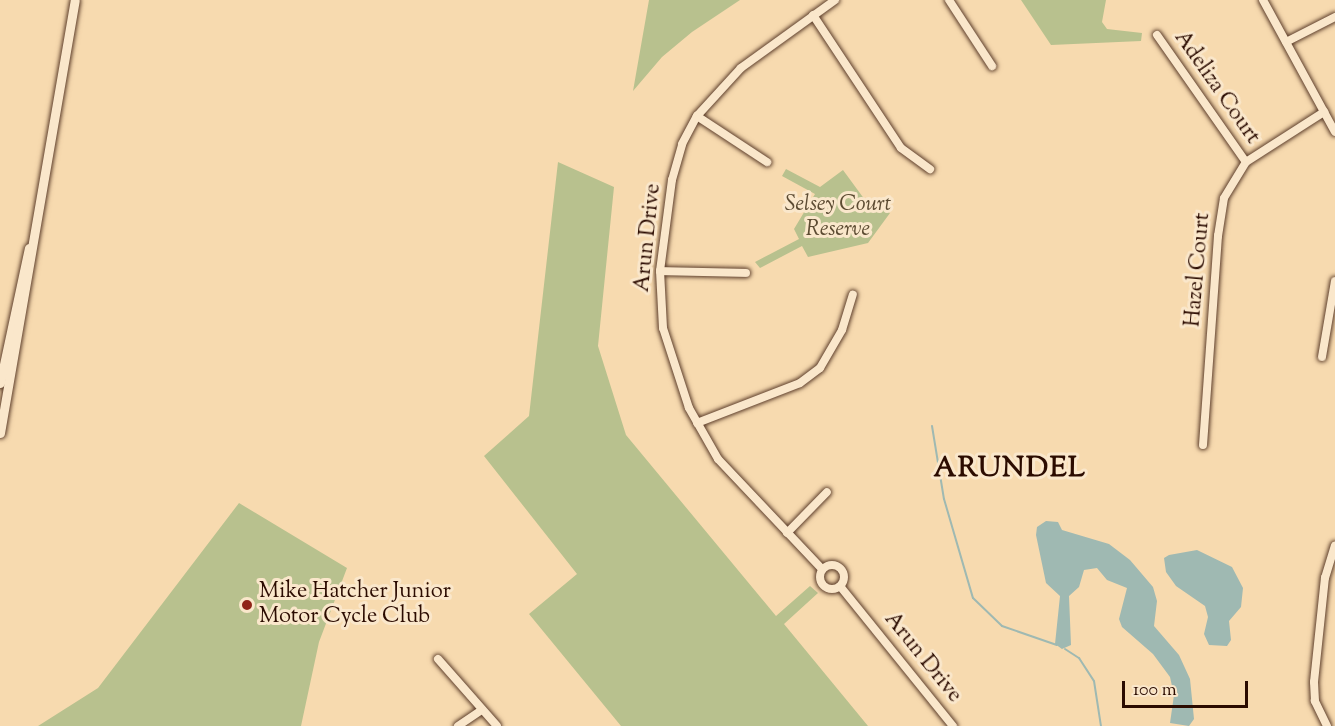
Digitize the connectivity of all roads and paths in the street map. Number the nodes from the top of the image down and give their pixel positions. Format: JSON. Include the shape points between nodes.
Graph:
{"nodes":[{"id":1,"x":75,"y":0,"type":"edge"},
{"id":2,"x":835,"y":0,"type":"edge"},
{"id":3,"x":949,"y":0,"type":"edge"},
{"id":4,"x":1263,"y":0,"type":"edge"},
{"id":5,"x":813,"y":15,"type":"junction"},
{"id":6,"x":1335,"y":17,"type":"edge"},
{"id":7,"x":1157,"y":35,"type":"dead end"},
{"id":8,"x":1287,"y":42,"type":"junction"},
{"id":9,"x":992,"y":66,"type":"dead end"},
{"id":10,"x":1324,"y":112,"type":"junction"},
{"id":11,"x":698,"y":117,"type":"junction"},
{"id":12,"x":1335,"y":132,"type":"edge"},
{"id":13,"x":767,"y":162,"type":"dead end"},
{"id":14,"x":1246,"y":162,"type":"junction"},
{"id":15,"x":930,"y":169,"type":"dead end"},
{"id":16,"x":36,"y":229,"type":"junction"},
{"id":17,"x":660,"y":271,"type":"junction"},
{"id":18,"x":746,"y":273,"type":"dead end"},
{"id":19,"x":1335,"y":281,"type":"edge"},
{"id":20,"x":853,"y":295,"type":"dead end"},
{"id":21,"x":1322,"y":357,"type":"dead end"},
{"id":22,"x":0,"y":383,"type":"edge"},
{"id":23,"x":697,"y":423,"type":"junction"},
{"id":24,"x":0,"y":433,"type":"edge"},
{"id":25,"x":1203,"y":445,"type":"dead end"},
{"id":26,"x":827,"y":492,"type":"dead end"},
{"id":27,"x":787,"y":533,"type":"junction"},
{"id":28,"x":1335,"y":546,"type":"edge"},
{"id":29,"x":822,"y":569,"type":"junction"},
{"id":30,"x":840,"y":586,"type":"junction"},
{"id":31,"x":438,"y":659,"type":"dead end"},
{"id":32,"x":483,"y":710,"type":"junction"},
{"id":33,"x":458,"y":726,"type":"edge"},
{"id":34,"x":497,"y":726,"type":"edge"},
{"id":35,"x":953,"y":726,"type":"edge"},
{"id":36,"x":1327,"y":726,"type":"edge"}],
"edges":[{"from":1,"to":16,"type":"street"},
{"from":2,"to":5,"type":"street","name":"Arun Drive"},
{"from":3,"to":9,"type":"street"},
{"from":4,"to":8,"type":"street"},
{"from":5,"to":11,"type":"street","name":"Arun Drive","via":[[741,68]]},
{"from":5,"to":15,"type":"street","via":[[901,148]]},
{"from":6,"to":8,"type":"street"},
{"from":7,"to":14,"type":"street","name":"Adeliza Court"},
{"from":8,"to":10,"type":"street"},
{"from":10,"to":12,"type":"street"},
{"from":10,"to":14,"type":"street","name":"Hazel Court"},
{"from":11,"to":13,"type":"street"},
{"from":11,"to":17,"type":"street","name":"Arun Drive","via":[[681,144],[672,180]]},
{"from":14,"to":25,"type":"street","name":"Hazel Court","via":[[1224,198],[1218,236]]},
{"from":16,"to":22,"type":"street","via":[[17,290]]},
{"from":16,"to":24,"type":"street"},
{"from":17,"to":18,"type":"street"},
{"from":17,"to":23,"type":"street","name":"Arun Drive","via":[[663,328],[672,363]]},
{"from":19,"to":21,"type":"street"},
{"from":20,"to":23,"type":"street","via":[[842,330],[820,368],[800,383]]},
{"from":23,"to":27,"type":"street","name":"Arun Drive","via":[[718,459]]},
{"from":26,"to":27,"type":"street"},
{"from":27,"to":29,"type":"street","name":"Arun Drive"},
{"from":28,"to":36,"type":"street","via":[[1325,578],[1314,682],[1316,701]]},
{"from":29,"to":30,"type":"street","via":[[820,578],[824,586]]},
{"from":29,"to":30,"type":"street","via":[[833,564],[840,568],[844,575]]},
{"from":30,"to":35,"type":"street","name":"Arun Drive"},
{"from":31,"to":32,"type":"street"},
{"from":32,"to":33,"type":"street"},
{"from":32,"to":34,"type":"street"}]}
